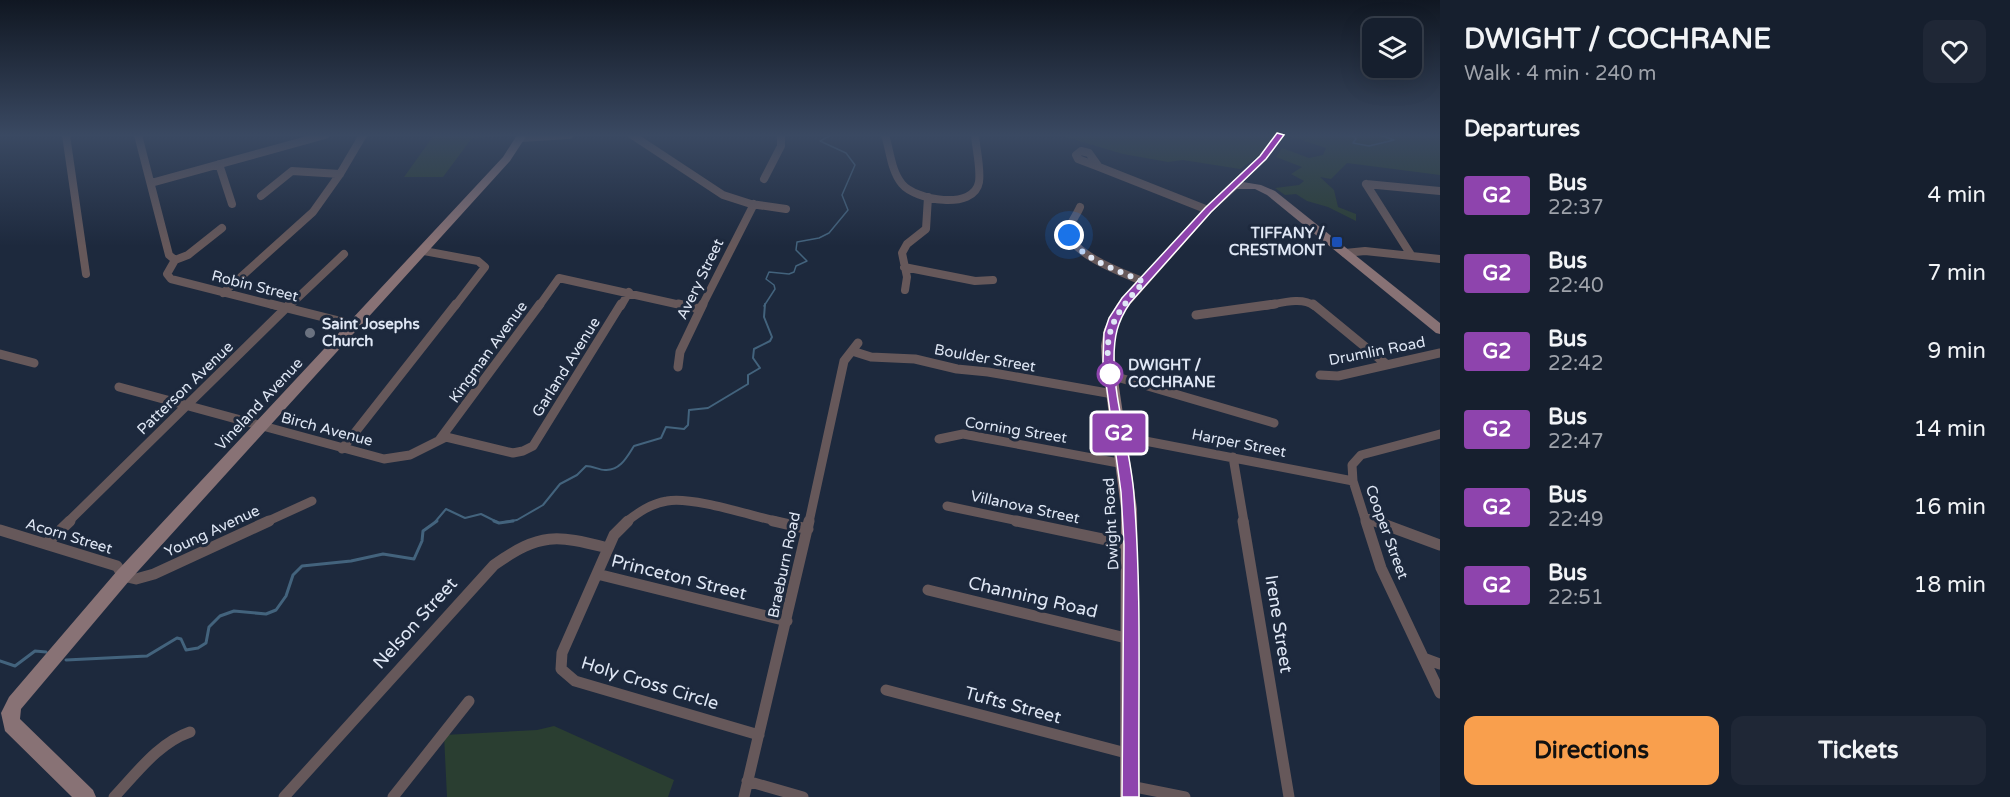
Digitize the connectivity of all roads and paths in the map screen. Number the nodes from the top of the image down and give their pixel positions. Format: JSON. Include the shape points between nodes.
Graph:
{"nodes":[{"id":1,"x":71,"y":172,"type":"edge"},
{"id":2,"x":148,"y":172,"type":"edge"},
{"id":3,"x":190,"y":172,"type":"edge"},
{"id":4,"x":222,"y":172,"type":"edge"},
{"id":5,"x":291,"y":172,"type":"edge"},
{"id":6,"x":311,"y":172,"type":"edge"},
{"id":7,"x":495,"y":172,"type":"edge"},
{"id":8,"x":688,"y":172,"type":"edge"},
{"id":9,"x":768,"y":172,"type":"edge"},
{"id":10,"x":897,"y":172,"type":"edge"},
{"id":11,"x":978,"y":172,"type":"edge"},
{"id":12,"x":1112,"y":172,"type":"edge"},
{"id":13,"x":1246,"y":172,"type":"joint"},
{"id":14,"x":340,"y":174,"type":"joint"},
{"id":15,"x":764,"y":179,"type":"dead end"},
{"id":16,"x":151,"y":183,"type":"junction"},
{"id":17,"x":1232,"y":186,"type":"junction"},
{"id":18,"x":1264,"y":188,"type":"junction"},
{"id":19,"x":1440,"y":191,"type":"edge"},
{"id":20,"x":261,"y":196,"type":"dead end"},
{"id":21,"x":928,"y":197,"type":"junction"},
{"id":22,"x":232,"y":204,"type":"dead end"},
{"id":23,"x":754,"y":204,"type":"junction"},
{"id":24,"x":1080,"y":207,"type":"dead end"},
{"id":25,"x":786,"y":209,"type":"dead end"},
{"id":26,"x":1208,"y":210,"type":"junction"},
{"id":27,"x":222,"y":228,"type":"dead end"},
{"id":28,"x":424,"y":251,"type":"junction"},
{"id":29,"x":1345,"y":253,"type":"junction"},
{"id":30,"x":344,"y":254,"type":"dead end"},
{"id":31,"x":1411,"y":255,"type":"junction"},
{"id":32,"x":1440,"y":259,"type":"edge"},
{"id":33,"x":176,"y":260,"type":"junction"},
{"id":34,"x":904,"y":267,"type":"junction"},
{"id":35,"x":86,"y":274,"type":"dead end"},
{"id":36,"x":993,"y":280,"type":"dead end"},
{"id":37,"x":1144,"y":282,"type":"junction"},
{"id":38,"x":905,"y":290,"type":"dead end"},
{"id":39,"x":629,"y":292,"type":"junction"},
{"id":40,"x":223,"y":293,"type":"junction"},
{"id":41,"x":286,"y":308,"type":"junction"},
{"id":42,"x":700,"y":309,"type":"junction"},
{"id":43,"x":1196,"y":315,"type":"dead end"},
{"id":44,"x":355,"y":324,"type":"junction"},
{"id":45,"x":1440,"y":330,"type":"edge"},
{"id":46,"x":855,"y":347,"type":"joint"},
{"id":47,"x":1440,"y":352,"type":"edge"},
{"id":48,"x":0,"y":354,"type":"edge"},
{"id":49,"x":34,"y":363,"type":"dead end"},
{"id":50,"x":1386,"y":364,"type":"junction"},
{"id":51,"x":678,"y":367,"type":"dead end"},
{"id":52,"x":1110,"y":375,"type":"junction"},
{"id":53,"x":1320,"y":375,"type":"dead end"},
{"id":54,"x":119,"y":387,"type":"dead end"},
{"id":55,"x":1113,"y":394,"type":"junction"},
{"id":56,"x":187,"y":405,"type":"junction"},
{"id":57,"x":1274,"y":423,"type":"dead end"},
{"id":58,"x":262,"y":426,"type":"junction"},
{"id":59,"x":1440,"y":434,"type":"edge"},
{"id":60,"x":1119,"y":436,"type":"junction"},
{"id":61,"x":939,"y":439,"type":"dead end"},
{"id":62,"x":439,"y":441,"type":"junction"},
{"id":63,"x":342,"y":448,"type":"junction"},
{"id":64,"x":1233,"y":457,"type":"junction"},
{"id":65,"x":1124,"y":464,"type":"junction"},
{"id":66,"x":1353,"y":482,"type":"junction"},
{"id":67,"x":312,"y":501,"type":"dead end"},
{"id":68,"x":947,"y":506,"type":"dead end"},
{"id":69,"x":1365,"y":517,"type":"junction"},
{"id":70,"x":808,"y":529,"type":"junction"},
{"id":71,"x":0,"y":530,"type":"edge"},
{"id":72,"x":1436,"y":541,"type":"edge"},
{"id":73,"x":46,"y":544,"type":"junction"},
{"id":74,"x":1131,"y":545,"type":"junction"},
{"id":75,"x":608,"y":548,"type":"junction"},
{"id":76,"x":597,"y":574,"type":"junction"},
{"id":77,"x":123,"y":576,"type":"junction"},
{"id":78,"x":928,"y":591,"type":"dead end"},
{"id":79,"x":787,"y":621,"type":"junction"},
{"id":80,"x":1130,"y":639,"type":"junction"},
{"id":81,"x":1426,"y":659,"type":"junction"},
{"id":82,"x":1440,"y":664,"type":"edge"},
{"id":83,"x":886,"y":690,"type":"dead end"},
{"id":84,"x":1440,"y":693,"type":"edge"},
{"id":85,"x":469,"y":701,"type":"dead end"},
{"id":86,"x":190,"y":732,"type":"dead end"},
{"id":87,"x":759,"y":735,"type":"junction"},
{"id":88,"x":1130,"y":754,"type":"junction"},
{"id":89,"x":747,"y":781,"type":"junction"},
{"id":90,"x":1130,"y":791,"type":"edge"},
{"id":91,"x":86,"y":797,"type":"edge"},
{"id":92,"x":114,"y":797,"type":"edge"},
{"id":93,"x":284,"y":797,"type":"edge"},
{"id":94,"x":393,"y":797,"type":"edge"},
{"id":95,"x":744,"y":797,"type":"edge"},
{"id":96,"x":803,"y":797,"type":"edge"},
{"id":97,"x":1185,"y":797,"type":"edge"},
{"id":98,"x":1290,"y":797,"type":"edge"}],
"edges":[{"from":1,"to":35,"type":"street"},
{"from":2,"to":16,"type":"street"},
{"from":3,"to":16,"type":"street"},
{"from":4,"to":22,"type":"street"},
{"from":5,"to":20,"type":"street"},
{"from":6,"to":14,"type":"street"},
{"from":7,"to":28,"type":"main road","name":"Vineland Avenue"},
{"from":8,"to":23,"type":"street","via":[[721,194]]},
{"from":9,"to":15,"type":"street"},
{"from":10,"to":21,"type":"street","via":[[909,190]]},
{"from":11,"to":21,"type":"street","via":[[976,189],[956,198]]},
{"from":12,"to":26,"type":"street"},
{"from":13,"to":17,"type":"main road","name":"Dwight Road"},
{"from":13,"to":18,"type":"main road"},
{"from":14,"to":40,"type":"street","via":[[305,220]]},
{"from":16,"to":33,"type":"street","via":[[169,255]]},
{"from":17,"to":18,"type":"main road"},
{"from":17,"to":26,"type":"main road","name":"Dwight Road"},
{"from":18,"to":29,"type":"main road"},
{"from":19,"to":31,"type":"street","via":[[1366,184]]},
{"from":21,"to":34,"type":"street","via":[[927,227],[904,247]]},
{"from":23,"to":25,"type":"street"},
{"from":23,"to":42,"type":"street","name":"Avery Street"},
{"from":24,"to":37,"type":"street","via":[[1070,230],[1075,245],[1089,256]]},
{"from":26,"to":37,"type":"main road","name":"Dwight Road"},
{"from":27,"to":33,"type":"street"},
{"from":28,"to":44,"type":"main road","name":"Vineland Avenue"},
{"from":28,"to":63,"type":"street","via":[[482,262],[484,271]]},
{"from":29,"to":31,"type":"street"},
{"from":29,"to":45,"type":"main road"},
{"from":30,"to":41,"type":"street","name":"Patterson Avenue"},
{"from":31,"to":32,"type":"street"},
{"from":33,"to":40,"type":"street","name":"Robin Street","via":[[168,272],[169,278]]},
{"from":34,"to":36,"type":"street","via":[[975,281]]},
{"from":34,"to":38,"type":"street"},
{"from":37,"to":52,"type":"main road","name":"Dwight Road","via":[[1121,307],[1111,326],[1107,346]]},
{"from":39,"to":42,"type":"street"},
{"from":39,"to":62,"type":"street","name":"Kingman Avenue","via":[[559,278]]},
{"from":39,"to":62,"type":"street","name":"Garland Avenue","via":[[533,446],[523,453],[509,453],[451,437]]},
{"from":40,"to":41,"type":"street","name":"Robin Street"},
{"from":41,"to":44,"type":"street","name":"Robin Street"},
{"from":41,"to":56,"type":"street","name":"Patterson Avenue"},
{"from":42,"to":51,"type":"street","name":"Avery Street","via":[[680,352]]},
{"from":43,"to":50,"type":"street","via":[[1310,302]]},
{"from":44,"to":58,"type":"main road","name":"Vineland Avenue"},
{"from":46,"to":55,"type":"street","name":"Boulder Street","via":[[871,357],[915,359]]},
{"from":46,"to":70,"type":"street","name":"Braeburn Road","via":[[844,361]]},
{"from":47,"to":50,"type":"street","name":"Drumlin Road"},
{"from":48,"to":49,"type":"street"},
{"from":50,"to":53,"type":"street","name":"Drumlin Road","via":[[1338,376]]},
{"from":52,"to":55,"type":"main road","name":"Dwight Road"},
{"from":52,"to":57,"type":"street"},
{"from":54,"to":56,"type":"street","name":"Birch Avenue"},
{"from":55,"to":60,"type":"main road","name":"Dwight Road"},
{"from":56,"to":58,"type":"street","name":"Birch Avenue"},
{"from":56,"to":73,"type":"street","name":"Patterson Avenue"},
{"from":58,"to":63,"type":"street","name":"Birch Avenue"},
{"from":58,"to":77,"type":"main road","name":"Vineland Avenue"},
{"from":59,"to":66,"type":"street","name":"Cooper Street","via":[[1361,455],[1353,465]]},
{"from":60,"to":64,"type":"street","name":"Harper Street"},
{"from":60,"to":65,"type":"main road","name":"Dwight Road"},
{"from":61,"to":65,"type":"street","name":"Corning Street","via":[[963,434]]},
{"from":62,"to":63,"type":"street","name":"Birch Avenue","via":[[389,460]]},
{"from":64,"to":66,"type":"street","name":"Harper Street"},
{"from":64,"to":98,"type":"street","name":"Irene Street"},
{"from":65,"to":74,"type":"main road","name":"Dwight Road"},
{"from":66,"to":69,"type":"street","name":"Cooper Street"},
{"from":67,"to":77,"type":"street","name":"Young Avenue","via":[[154,574],[136,579]]},
{"from":68,"to":74,"type":"street","name":"Villanova Street"},
{"from":69,"to":72,"type":"street"},
{"from":69,"to":81,"type":"street","name":"Cooper Street","via":[[1381,568]]},
{"from":70,"to":75,"type":"street","name":"Holy Cross Circle","via":[[689,501],[669,500],[653,504],[629,520]]},
{"from":70,"to":79,"type":"street","name":"Braeburn Road"},
{"from":71,"to":73,"type":"street","name":"Acorn Street"},
{"from":73,"to":77,"type":"street","name":"Acorn Street","via":[[117,566]]},
{"from":74,"to":80,"type":"main road","name":"Dwight Road"},
{"from":75,"to":76,"type":"street","name":"Holy Cross Circle"},
{"from":75,"to":93,"type":"street","name":"Nelson Street","via":[[568,538],[547,540],[516,551],[494,565]]},
{"from":76,"to":79,"type":"street","name":"Princeton Street"},
{"from":76,"to":87,"type":"street","name":"Holy Cross Circle","via":[[562,653],[560,667],[565,674],[575,681]]},
{"from":77,"to":91,"type":"main road","name":"Vineland Avenue","via":[[20,696],[10,713],[12,724]]},
{"from":78,"to":80,"type":"street","name":"Channing Road"},
{"from":79,"to":87,"type":"street","name":"Braeburn Road"},
{"from":80,"to":88,"type":"main road","name":"Dwight Road"},
{"from":81,"to":82,"type":"street"},
{"from":81,"to":84,"type":"street","name":"Cooper Street"},
{"from":83,"to":88,"type":"street","name":"Tufts Street"},
{"from":85,"to":94,"type":"street"},
{"from":86,"to":92,"type":"street","via":[[180,734],[168,744]]},
{"from":87,"to":89,"type":"street","name":"Braeburn Road"},
{"from":88,"to":90,"type":"main road","name":"Dwight Road"},
{"from":89,"to":95,"type":"street","name":"Braeburn Road"},
{"from":89,"to":96,"type":"street"},
{"from":90,"to":97,"type":"street"}]}
